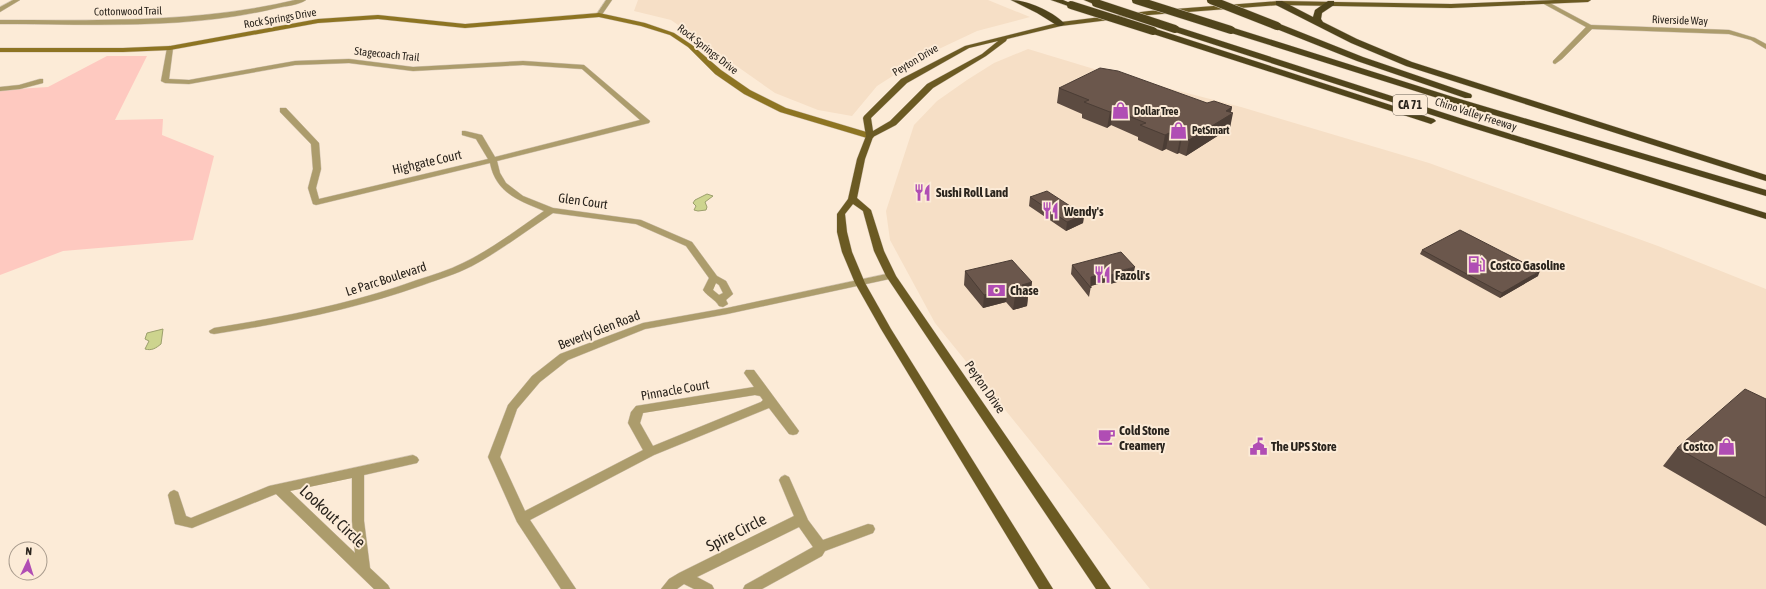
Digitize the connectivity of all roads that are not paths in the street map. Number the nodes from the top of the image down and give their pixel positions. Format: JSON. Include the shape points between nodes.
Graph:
{"nodes":[{"id":1,"x":17,"y":0,"type":"edge"},
{"id":2,"x":304,"y":0,"type":"edge"},
{"id":3,"x":609,"y":0,"type":"edge"},
{"id":4,"x":1015,"y":0,"type":"edge"},
{"id":5,"x":1056,"y":0,"type":"edge"},
{"id":6,"x":1088,"y":0,"type":"edge"},
{"id":7,"x":1136,"y":0,"type":"edge"},
{"id":8,"x":1211,"y":0,"type":"edge"},
{"id":9,"x":1588,"y":0,"type":"edge"},
{"id":10,"x":1276,"y":2,"type":"edge"},
{"id":11,"x":1332,"y":3,"type":"junction"},
{"id":12,"x":1546,"y":3,"type":"junction"},
{"id":13,"x":0,"y":10,"type":"edge"},
{"id":14,"x":599,"y":15,"type":"junction"},
{"id":15,"x":0,"y":22,"type":"edge"},
{"id":16,"x":1062,"y":24,"type":"junction"},
{"id":17,"x":1320,"y":24,"type":"junction"},
{"id":18,"x":1590,"y":28,"type":"junction"},
{"id":19,"x":1006,"y":38,"type":"junction"},
{"id":20,"x":1766,"y":47,"type":"edge"},
{"id":21,"x":170,"y":48,"type":"junction"},
{"id":22,"x":0,"y":50,"type":"edge"},
{"id":23,"x":1555,"y":62,"type":"dead end"},
{"id":24,"x":40,"y":81,"type":"dead end"},
{"id":25,"x":0,"y":89,"type":"edge"},
{"id":26,"x":283,"y":110,"type":"dead end"},
{"id":27,"x":646,"y":121,"type":"joint"},
{"id":28,"x":465,"y":133,"type":"dead end"},
{"id":29,"x":870,"y":136,"type":"junction"},
{"id":30,"x":1641,"y":155,"type":"junction"},
{"id":31,"x":493,"y":160,"type":"junction"},
{"id":32,"x":1766,"y":178,"type":"edge"},
{"id":33,"x":1646,"y":180,"type":"junction"},
{"id":34,"x":1766,"y":193,"type":"edge"},
{"id":35,"x":852,"y":200,"type":"junction"},
{"id":36,"x":551,"y":210,"type":"junction"},
{"id":37,"x":1766,"y":216,"type":"edge"},
{"id":38,"x":891,"y":276,"type":"junction"},
{"id":39,"x":860,"y":282,"type":"junction"},
{"id":40,"x":727,"y":311,"type":"junction"},
{"id":41,"x":214,"y":331,"type":"dead end"},
{"id":42,"x":750,"y":373,"type":"dead end"},
{"id":43,"x":766,"y":396,"type":"junction"},
{"id":44,"x":793,"y":431,"type":"dead end"},
{"id":45,"x":650,"y":452,"type":"junction"},
{"id":46,"x":413,"y":460,"type":"dead end"},
{"id":47,"x":358,"y":472,"type":"junction"},
{"id":48,"x":784,"y":480,"type":"dead end"},
{"id":49,"x":279,"y":489,"type":"junction"},
{"id":50,"x":174,"y":495,"type":"dead end"},
{"id":51,"x":522,"y":518,"type":"junction"},
{"id":52,"x":803,"y":522,"type":"junction"},
{"id":53,"x":868,"y":530,"type":"dead end"},
{"id":54,"x":820,"y":547,"type":"junction"},
{"id":55,"x":363,"y":568,"type":"junction"},
{"id":56,"x":684,"y":577,"type":"junction"},
{"id":57,"x":383,"y":589,"type":"edge"},
{"id":58,"x":569,"y":589,"type":"edge"},
{"id":59,"x":668,"y":589,"type":"edge"},
{"id":60,"x":707,"y":589,"type":"edge"},
{"id":61,"x":750,"y":589,"type":"edge"},
{"id":62,"x":1046,"y":589,"type":"edge"},
{"id":63,"x":1104,"y":589,"type":"edge"}],
"edges":[{"from":1,"to":13,"type":"street"},
{"from":2,"to":15,"type":"street","name":"Cottonwood Trail","via":[[245,12],[172,20]]},
{"from":3,"to":14,"type":"street"},
{"from":4,"to":16,"type":"highway"},
{"from":5,"to":33,"type":"highway","bridge":true,"via":[[1387,107]]},
{"from":6,"to":33,"type":"highway","name":"Chino Valley Freeway","number":"CA 71","bridge":true},
{"from":7,"to":30,"type":"highway","name":"Chino Valley Freeway","number":"CA 71","bridge":true,"via":[[1450,99]]},
{"from":8,"to":30,"type":"highway","bridge":true,"via":[[1360,59]]},
{"from":9,"to":12,"type":"main road","name":"Peyton Drive"},
{"from":10,"to":11,"type":"main road","name":"Peyton Drive"},
{"from":10,"to":16,"type":"main road","name":"Peyton Drive","via":[[1149,13]]},
{"from":10,"to":17,"type":"highway"},
{"from":11,"to":12,"type":"main road","name":"Peyton Drive","via":[[1451,6]]},
{"from":11,"to":17,"type":"highway","via":[[1318,12],[1317,19]]},
{"from":12,"to":18,"type":"street"},
{"from":14,"to":21,"type":"street","name":"Rock Springs Drive","via":[[465,26],[378,17],[318,21]]},
{"from":14,"to":29,"type":"street","name":"Rock Springs Drive","via":[[643,24],[672,34],[747,92],[782,110]]},
{"from":16,"to":19,"type":"main road","name":"Peyton Drive"},
{"from":17,"to":32,"type":"highway","via":[[1366,46],[1433,72]]},
{"from":18,"to":20,"type":"street","name":"Riverside Way","via":[[1729,32],[1753,39]]},
{"from":18,"to":23,"type":"street"},
{"from":19,"to":29,"type":"main road","name":"Peyton Drive","via":[[984,55],[930,86],[893,123]]},
{"from":19,"to":29,"type":"main road","name":"Peyton Drive","via":[[967,47],[904,81],[867,118]]},
{"from":21,"to":22,"type":"street","name":"Rock Springs Drive"},
{"from":21,"to":27,"type":"street","name":"Stagecoach Trail","via":[[165,81],[189,82],[295,63],[349,60],[413,69],[524,63],[584,67]]},
{"from":24,"to":25,"type":"street"},
{"from":26,"to":31,"type":"street","name":"Highgate Court","via":[[315,143],[317,168],[312,188],[316,202]]},
{"from":27,"to":31,"type":"street","name":"Highgate Court"},
{"from":28,"to":31,"type":"street","name":"Glen Court","via":[[479,137]]},
{"from":29,"to":35,"type":"main road","name":"Peyton Drive","via":[[861,159]]},
{"from":30,"to":34,"type":"highway","name":"Chino Valley Freeway","number":"CA 71"},
{"from":31,"to":36,"type":"street","name":"Glen Court","via":[[503,186],[520,198]]},
{"from":33,"to":37,"type":"highway","name":"Chino Valley Freeway","number":"CA 71"},
{"from":35,"to":38,"type":"main road","name":"Peyton Drive","via":[[867,210],[878,251]]},
{"from":35,"to":39,"type":"main road","name":"Peyton Drive","via":[[841,214],[842,232],[847,252]]},
{"from":36,"to":40,"type":"street","name":"Glen Court","via":[[638,222],[689,244],[714,278],[708,290],[720,299]]},
{"from":36,"to":41,"type":"street","name":"Le Parc Boulevard","via":[[465,266],[413,285],[353,305],[274,322]]},
{"from":38,"to":39,"type":"street","name":"Beverly Glen Road"},
{"from":38,"to":63,"type":"main road","name":"Peyton Drive"},
{"from":39,"to":40,"type":"street","name":"Beverly Glen Road"},
{"from":39,"to":62,"type":"main road","name":"Peyton Drive","via":[[886,329]]},
{"from":40,"to":51,"type":"street","name":"Beverly Glen Road","via":[[643,326],[564,356],[536,380],[512,408],[494,457]]},
{"from":42,"to":43,"type":"street"},
{"from":43,"to":44,"type":"street"},
{"from":43,"to":45,"type":"street","via":[[765,405]]},
{"from":43,"to":45,"type":"street","name":"Pinnacle Court","via":[[755,390],[640,409],[634,423]]},
{"from":45,"to":51,"type":"street"},
{"from":46,"to":47,"type":"street","name":"Lookout Circle"},
{"from":47,"to":49,"type":"street","name":"Lookout Circle"},
{"from":47,"to":55,"type":"street","name":"Lookout Circle","via":[[358,521]]},
{"from":48,"to":52,"type":"street"},
{"from":49,"to":50,"type":"street","name":"Lookout Circle","via":[[192,523],[180,520]]},
{"from":49,"to":55,"type":"street","name":"Lookout Circle"},
{"from":51,"to":58,"type":"street","name":"Beverly Glen Road"},
{"from":52,"to":54,"type":"street"},
{"from":52,"to":56,"type":"street","name":"Spire Circle","via":[[796,521]]},
{"from":53,"to":54,"type":"street"},
{"from":54,"to":61,"type":"street","via":[[817,552]]},
{"from":55,"to":57,"type":"street","name":"Lookout Circle"},
{"from":56,"to":59,"type":"street","name":"Spire Circle"},
{"from":56,"to":60,"type":"street"}]}
